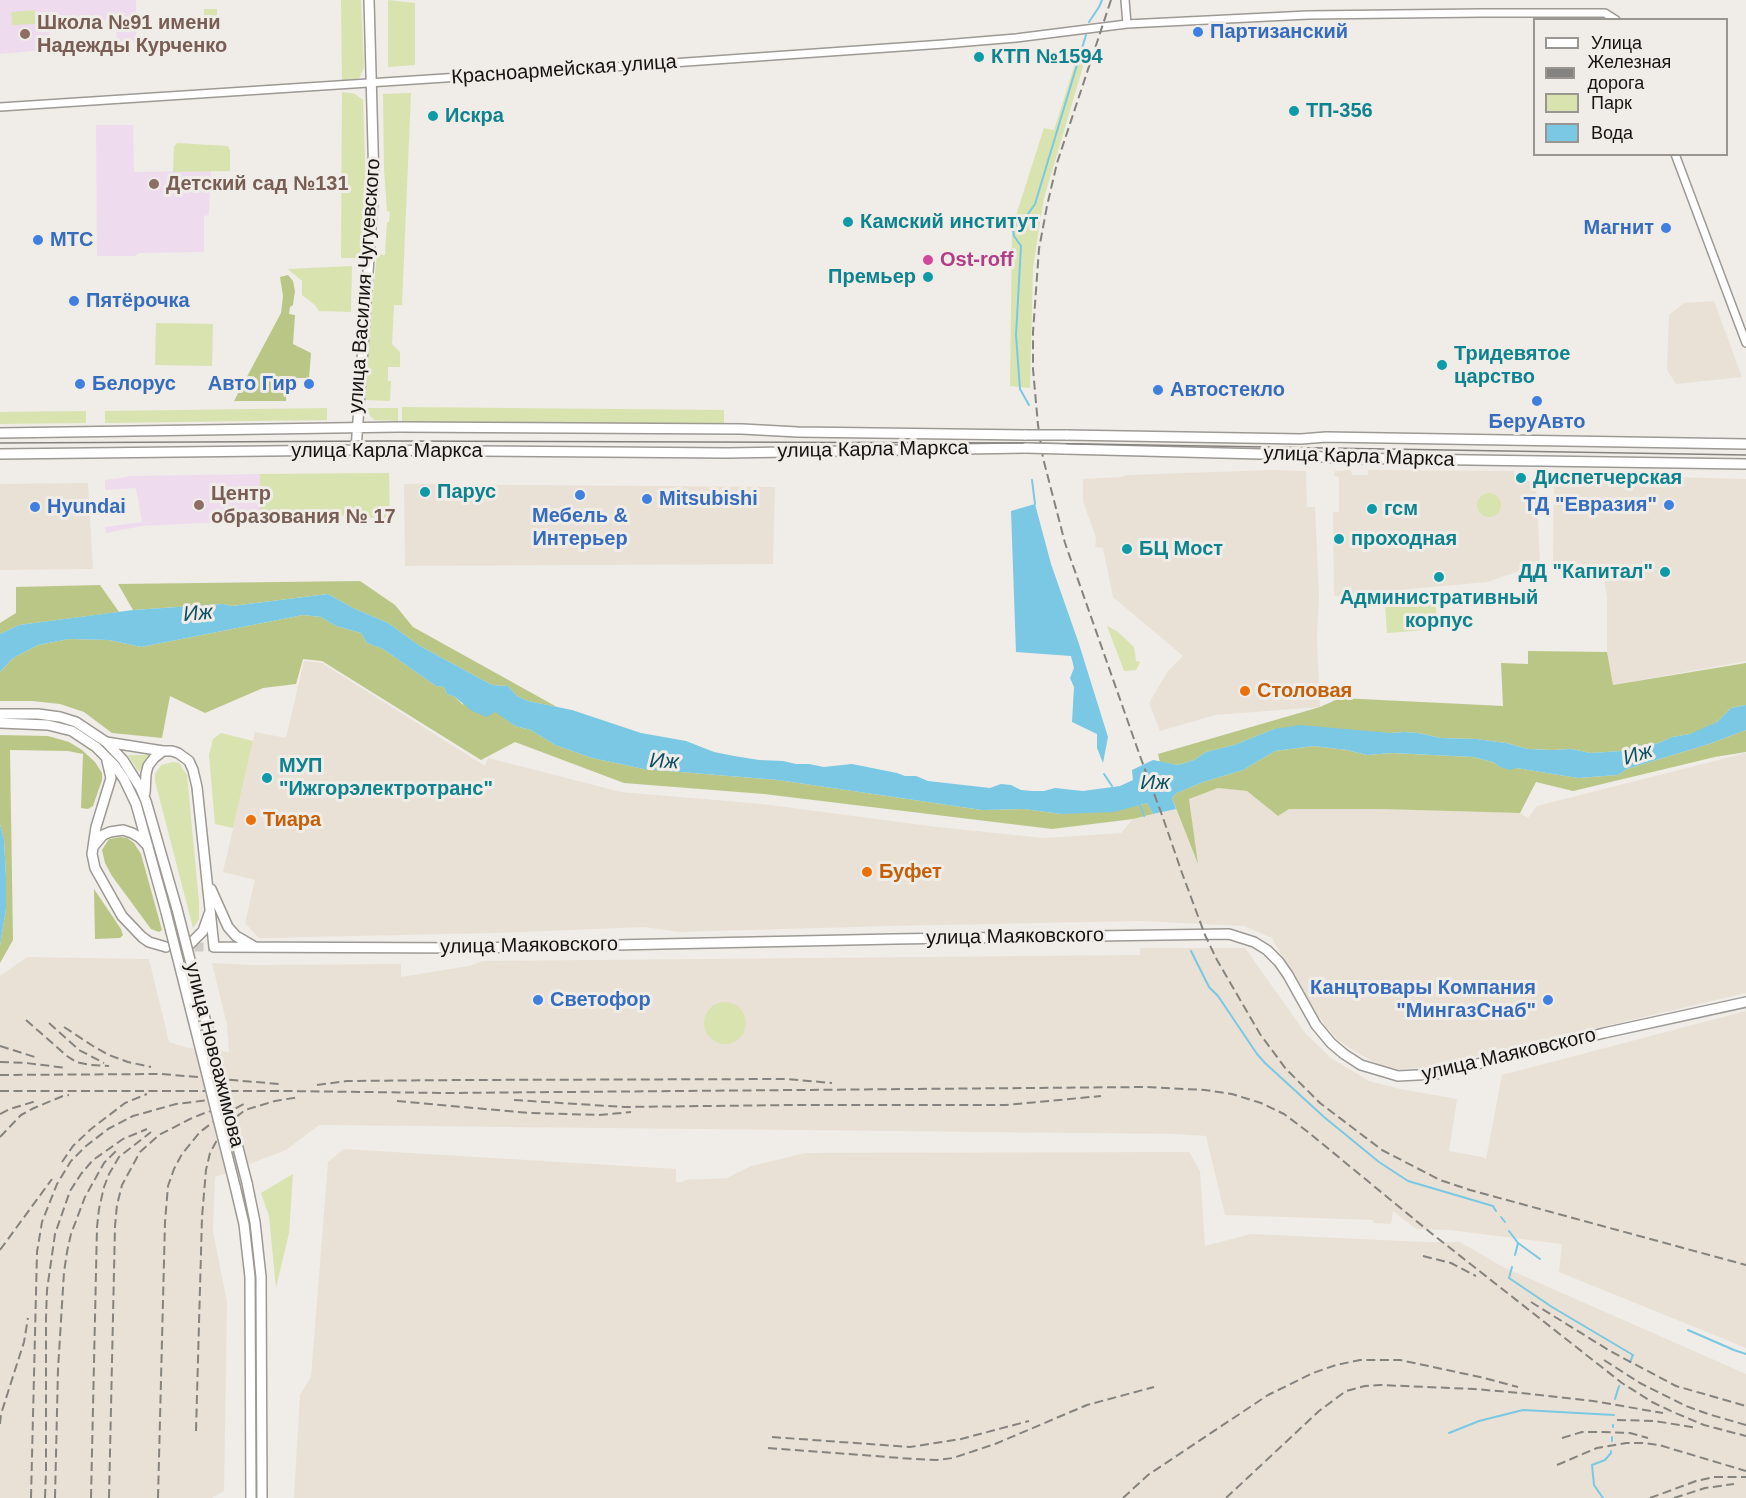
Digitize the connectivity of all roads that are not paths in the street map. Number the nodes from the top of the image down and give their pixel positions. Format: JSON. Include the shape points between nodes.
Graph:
{"nodes":[{"id":1,"x":369,"y":0,"type":"edge"},
{"id":2,"x":1125,"y":0,"type":"edge"},
{"id":3,"x":1613,"y":18,"type":"edge"},
{"id":4,"x":1127,"y":24,"type":"junction"},
{"id":5,"x":372,"y":83,"type":"junction"},
{"id":6,"x":0,"y":107,"type":"edge"},
{"id":7,"x":1676,"y":156,"type":"edge"},
{"id":8,"x":1746,"y":343,"type":"edge"},
{"id":9,"x":356,"y":428,"type":"junction"},
{"id":10,"x":0,"y":433,"type":"edge"},
{"id":11,"x":1326,"y":437,"type":"junction"},
{"id":12,"x":1746,"y":444,"type":"edge"},
{"id":13,"x":356,"y":450,"type":"junction"},
{"id":14,"x":0,"y":453,"type":"edge"},
{"id":15,"x":1327,"y":458,"type":"junction"},
{"id":16,"x":1746,"y":464,"type":"edge"},
{"id":17,"x":0,"y":714,"type":"edge"},
{"id":18,"x":0,"y":723,"type":"edge"},
{"id":19,"x":106,"y":742,"type":"junction"},
{"id":20,"x":163,"y":752,"type":"junction"},
{"id":21,"x":105,"y":756,"type":"junction"},
{"id":22,"x":146,"y":801,"type":"junction"},
{"id":23,"x":93,"y":847,"type":"junction"},
{"id":24,"x":149,"y":847,"type":"junction"},
{"id":25,"x":208,"y":883,"type":"junction"},
{"id":26,"x":210,"y":909,"type":"junction"},
{"id":27,"x":166,"y":947,"type":"dead end"},
{"id":28,"x":184,"y":947,"type":"dead end"},
{"id":29,"x":255,"y":947,"type":"junction"},
{"id":30,"x":1746,"y":1002,"type":"edge"},
{"id":31,"x":251,"y":1498,"type":"edge"},
{"id":32,"x":262,"y":1498,"type":"edge"}],
"edges":[{"from":1,"to":5,"type":"main road","name":"улица Василия Чугуевского"},
{"from":2,"to":4,"type":"street"},
{"from":3,"to":4,"type":"street","name":"Красноармейская улица","via":[[1605,13],[1308,15]]},
{"from":4,"to":5,"type":"street","name":"Красноармейская улица","via":[[944,44]]},
{"from":5,"to":6,"type":"street","name":"Красноармейская улица"},
{"from":5,"to":9,"type":"main road","name":"улица Василия Чугуевского","via":[[374,194]]},
{"from":7,"to":8,"type":"street"},
{"from":9,"to":10,"type":"main road","name":"улица Карла Маркса"},
{"from":9,"to":11,"type":"main road","name":"улица Карла Маркса","bridge":true},
{"from":9,"to":13,"type":"main road","name":"улица Василия Чугуевского"},
{"from":11,"to":12,"type":"main road","name":"улица Карла Маркса"},
{"from":11,"to":15,"type":"main road"},
{"from":13,"to":14,"type":"main road","name":"улица Карла Маркса"},
{"from":13,"to":15,"type":"main road","name":"улица Карла Маркса","bridge":true,"via":[[739,453],[1025,448]]},
{"from":15,"to":16,"type":"main road","name":"улица Карла Маркса"},
{"from":17,"to":19,"type":"main road","name":"улица Новоажимова","via":[[69,719]]},
{"from":18,"to":21,"type":"main road","name":"улица Новоажимова","via":[[66,729],[86,739]]},
{"from":19,"to":20,"type":"main road"},
{"from":19,"to":22,"type":"main road","name":"улица Новоажимова","via":[[134,776]]},
{"from":20,"to":22,"type":"main road","via":[[148,766]]},
{"from":20,"to":25,"type":"main road","via":[[178,753],[193,770]]},
{"from":21,"to":23,"type":"main road","via":[[111,778]]},
{"from":21,"to":24,"type":"main road","name":"улица Новоажимова","via":[[131,792]]},
{"from":22,"to":32,"type":"main road","name":"улица Новоажимова","bridge":true,"via":[[255,1222],[261,1277]]},
{"from":23,"to":24,"type":"main road","via":[[103,835],[123,830]]},
{"from":23,"to":27,"type":"main road","via":[[95,868],[122,915],[142,937]]},
{"from":24,"to":31,"type":"main road","name":"улица Новоажимова","bridge":true,"via":[[245,1233],[250,1276]]},
{"from":25,"to":26,"type":"main road"},
{"from":25,"to":29,"type":"main road","via":[[228,927]]},
{"from":26,"to":28,"type":"main road","via":[[203,931]]},
{"from":26,"to":29,"type":"main road","name":"улица Маяковского","via":[[214,948]]},
{"from":29,"to":30,"type":"main road","name":"улица Маяковского","via":[[475,948],[1230,934],[1254,942],[1279,962],[1316,1025],[1344,1054],[1361,1065],[1398,1076],[1436,1074]]}]}
